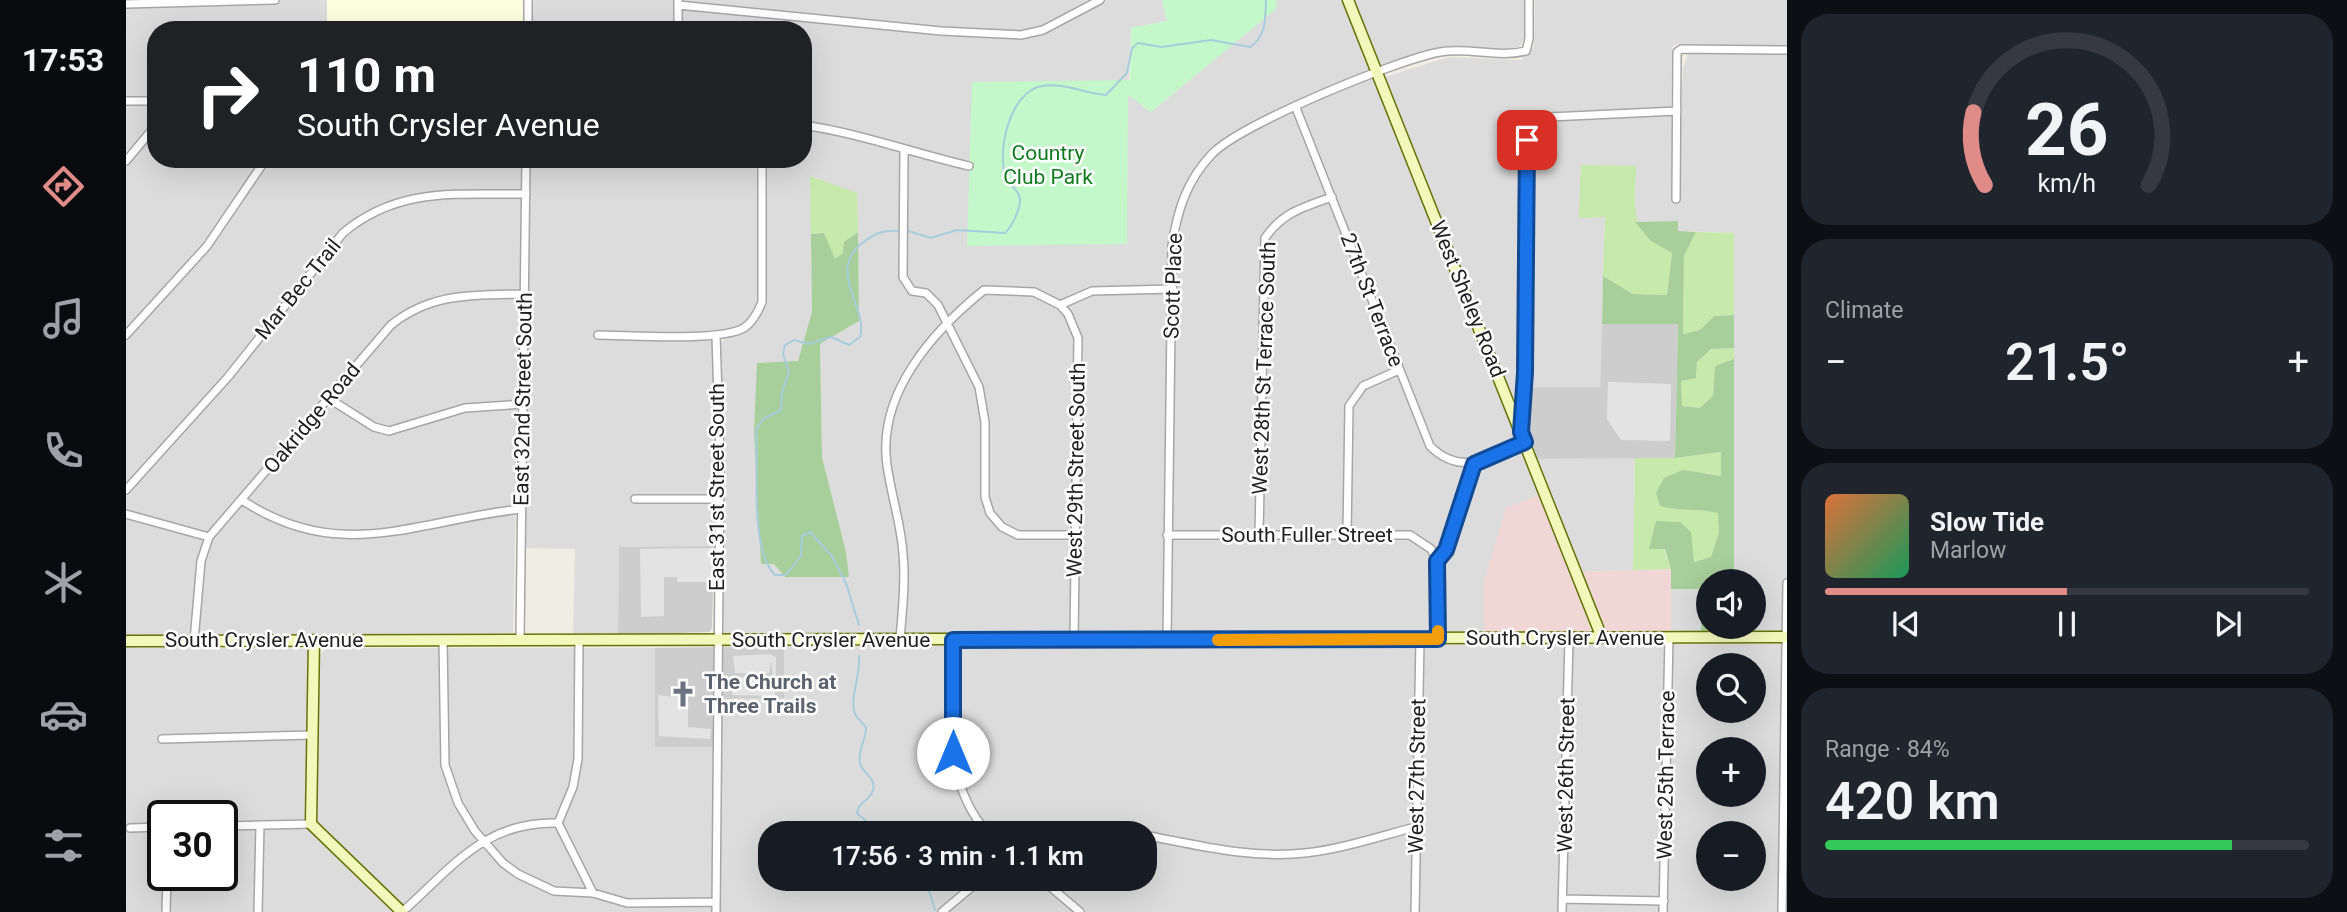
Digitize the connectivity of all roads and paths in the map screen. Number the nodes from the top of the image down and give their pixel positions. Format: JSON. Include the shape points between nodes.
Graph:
{"nodes":[{"id":1,"x":275,"y":0,"type":"edge"},
{"id":2,"x":528,"y":0,"type":"edge"},
{"id":3,"x":1100,"y":0,"type":"edge"},
{"id":4,"x":1348,"y":0,"type":"edge"},
{"id":5,"x":1529,"y":0,"type":"edge"},
{"id":6,"x":678,"y":3,"type":"edge"},
{"id":7,"x":126,"y":4,"type":"edge"},
{"id":8,"x":528,"y":21,"type":"edge"},
{"id":9,"x":678,"y":21,"type":"edge"},
{"id":10,"x":1787,"y":50,"type":"edge"},
{"id":11,"x":1377,"y":73,"type":"junction"},
{"id":12,"x":126,"y":100,"type":"edge"},
{"id":13,"x":147,"y":101,"type":"edge"},
{"id":14,"x":1296,"y":108,"type":"junction"},
{"id":15,"x":1676,"y":111,"type":"junction"},
{"id":16,"x":812,"y":127,"type":"edge"},
{"id":17,"x":147,"y":136,"type":"edge"},
{"id":18,"x":904,"y":151,"type":"junction"},
{"id":19,"x":126,"y":160,"type":"edge"},
{"id":20,"x":969,"y":166,"type":"dead end"},
{"id":21,"x":261,"y":168,"type":"edge"},
{"id":22,"x":526,"y":168,"type":"edge"},
{"id":23,"x":762,"y":168,"type":"edge"},
{"id":24,"x":526,"y":194,"type":"junction"},
{"id":25,"x":1332,"y":197,"type":"junction"},
{"id":26,"x":1676,"y":199,"type":"dead end"},
{"id":27,"x":1172,"y":289,"type":"junction"},
{"id":28,"x":525,"y":294,"type":"junction"},
{"id":29,"x":1060,"y":305,"type":"junction"},
{"id":30,"x":950,"y":323,"type":"junction"},
{"id":31,"x":126,"y":335,"type":"edge"},
{"id":32,"x":598,"y":335,"type":"dead end"},
{"id":33,"x":716,"y":335,"type":"junction"},
{"id":34,"x":1399,"y":370,"type":"junction"},
{"id":35,"x":328,"y":398,"type":"junction"},
{"id":36,"x":523,"y":404,"type":"junction"},
{"id":37,"x":1523,"y":437,"type":"junction"},
{"id":38,"x":1474,"y":464,"type":"junction"},
{"id":39,"x":126,"y":490,"type":"edge"},
{"id":40,"x":635,"y":499,"type":"dead end"},
{"id":41,"x":719,"y":499,"type":"junction"},
{"id":42,"x":242,"y":500,"type":"junction"},
{"id":43,"x":521,"y":509,"type":"junction"},
{"id":44,"x":126,"y":514,"type":"edge"},
{"id":45,"x":1075,"y":535,"type":"junction"},
{"id":46,"x":1167,"y":535,"type":"junction"},
{"id":47,"x":1259,"y":535,"type":"junction"},
{"id":48,"x":1347,"y":535,"type":"junction"},
{"id":49,"x":209,"y":537,"type":"junction"},
{"id":50,"x":1437,"y":561,"type":"junction"},
{"id":51,"x":1787,"y":583,"type":"edge"},
{"id":52,"x":1786,"y":637,"type":"edge"},
{"id":53,"x":1602,"y":638,"type":"junction"},
{"id":54,"x":1669,"y":638,"type":"junction"},
{"id":55,"x":520,"y":639,"type":"junction"},
{"id":56,"x":579,"y":639,"type":"junction"},
{"id":57,"x":717,"y":639,"type":"junction"},
{"id":58,"x":1420,"y":639,"type":"junction"},
{"id":59,"x":1438,"y":639,"type":"junction"},
{"id":60,"x":1569,"y":639,"type":"junction"},
{"id":61,"x":314,"y":640,"type":"junction"},
{"id":62,"x":443,"y":640,"type":"junction"},
{"id":63,"x":900,"y":640,"type":"junction"},
{"id":64,"x":953,"y":640,"type":"junction"},
{"id":65,"x":1074,"y":640,"type":"junction"},
{"id":66,"x":1167,"y":640,"type":"junction"},
{"id":67,"x":126,"y":641,"type":"edge"},
{"id":68,"x":194,"y":641,"type":"junction"},
{"id":69,"x":312,"y":734,"type":"junction"},
{"id":70,"x":162,"y":739,"type":"dead end"},
{"id":71,"x":980,"y":821,"type":"edge"},
{"id":72,"x":311,"y":824,"type":"junction"},
{"id":73,"x":558,"y":824,"type":"junction"},
{"id":74,"x":260,"y":825,"type":"junction"},
{"id":75,"x":238,"y":826,"type":"edge"},
{"id":76,"x":147,"y":827,"type":"edge"},
{"id":77,"x":1416,"y":827,"type":"junction"},
{"id":78,"x":130,"y":828,"type":"dead end"},
{"id":79,"x":1157,"y":837,"type":"edge"},
{"id":80,"x":484,"y":839,"type":"junction"},
{"id":81,"x":167,"y":891,"type":"edge"},
{"id":82,"x":968,"y":891,"type":"edge"},
{"id":83,"x":1053,"y":891,"type":"edge"},
{"id":84,"x":593,"y":893,"type":"junction"},
{"id":85,"x":1562,"y":899,"type":"junction"},
{"id":86,"x":1664,"y":901,"type":"junction"},
{"id":87,"x":716,"y":902,"type":"junction"},
{"id":88,"x":1071,"y":908,"type":"edge"},
{"id":89,"x":166,"y":912,"type":"edge"},
{"id":90,"x":258,"y":912,"type":"edge"},
{"id":91,"x":402,"y":912,"type":"edge"},
{"id":92,"x":716,"y":912,"type":"edge"},
{"id":93,"x":942,"y":912,"type":"edge"},
{"id":94,"x":1080,"y":912,"type":"edge"},
{"id":95,"x":1415,"y":912,"type":"edge"},
{"id":96,"x":1562,"y":912,"type":"edge"},
{"id":97,"x":1663,"y":912,"type":"edge"},
{"id":98,"x":1782,"y":912,"type":"edge"}],
"edges":[{"from":1,"to":7,"type":"street"},
{"from":2,"to":8,"type":"street"},
{"from":3,"to":6,"type":"street","via":[[1042,30],[1021,35]]},
{"from":4,"to":11,"type":"main road","name":"West Sheley Road"},
{"from":5,"to":11,"type":"street","name":"Scott Place","via":[[1530,39],[1525,51],[1511,55],[1443,52]]},
{"from":6,"to":9,"type":"street"},
{"from":10,"to":15,"type":"street","via":[[1678,50]]},
{"from":11,"to":14,"type":"street","name":"Scott Place"},
{"from":11,"to":37,"type":"main road","name":"West Sheley Road"},
{"from":12,"to":13,"type":"street"},
{"from":14,"to":25,"type":"street","name":"27th St Terrace"},
{"from":14,"to":27,"type":"street","name":"Scott Place","via":[[1235,135],[1197,173],[1175,222]]},
{"from":15,"to":26,"type":"street"},
{"from":15,"to":37,"type":"street","via":[[1530,115]]},
{"from":16,"to":18,"type":"street"},
{"from":17,"to":19,"type":"street"},
{"from":18,"to":20,"type":"street"},
{"from":18,"to":30,"type":"street","via":[[903,277],[912,291],[926,293]]},
{"from":21,"to":31,"type":"street","via":[[207,246]]},
{"from":22,"to":24,"type":"street","name":"East 32nd Street South"},
{"from":23,"to":33,"type":"street","via":[[762,302],[746,326]]},
{"from":24,"to":28,"type":"street","name":"East 32nd Street South"},
{"from":24,"to":39,"type":"street","name":"Mar Bec Trail","via":[[413,197],[381,207],[356,222],[228,377]]},
{"from":25,"to":34,"type":"street","name":"27th St Terrace"},
{"from":25,"to":47,"type":"street","name":"West 28th St Terrace South","via":[[1291,211],[1265,238]]},
{"from":27,"to":29,"type":"street","via":[[1092,291]]},
{"from":27,"to":46,"type":"street","name":"Scott Place"},
{"from":28,"to":35,"type":"street","name":"Oakridge Road","via":[[456,295],[417,307],[391,325]]},
{"from":28,"to":36,"type":"street","name":"East 32nd Street South"},
{"from":29,"to":30,"type":"street","via":[[1041,293],[984,290]]},
{"from":29,"to":45,"type":"street","name":"West 29th Street South","via":[[1078,338]]},
{"from":30,"to":45,"type":"street","via":[[981,395],[985,497],[990,513],[1002,527],[1018,535]]},
{"from":30,"to":63,"type":"street","via":[[910,369],[887,427],[887,466],[904,555]]},
{"from":32,"to":33,"type":"street"},
{"from":33,"to":41,"type":"street","name":"East 31st Street South"},
{"from":34,"to":38,"type":"street","name":"27th St Terrace","via":[[1430,446],[1447,459]]},
{"from":34,"to":48,"type":"street","via":[[1363,386],[1349,407]]},
{"from":35,"to":36,"type":"street","via":[[374,427],[389,431],[465,408]]},
{"from":35,"to":42,"type":"street","name":"Oakridge Road"},
{"from":36,"to":43,"type":"street","name":"East 32nd Street South"},
{"from":37,"to":38,"type":"street"},
{"from":37,"to":53,"type":"main road","name":"West Sheley Road"},
{"from":38,"to":50,"type":"street","via":[[1446,550]]},
{"from":40,"to":41,"type":"street"},
{"from":41,"to":57,"type":"street","name":"East 31st Street South"},
{"from":42,"to":43,"type":"street","via":[[288,526],[338,535],[399,532]]},
{"from":42,"to":49,"type":"street","name":"Oakridge Road"},
{"from":43,"to":55,"type":"street","name":"East 32nd Street South"},
{"from":44,"to":49,"type":"street"},
{"from":45,"to":65,"type":"street","name":"West 29th Street South"},
{"from":46,"to":47,"type":"street","name":"South Fuller Street"},
{"from":46,"to":66,"type":"street","name":"Scott Place"},
{"from":47,"to":48,"type":"street","name":"South Fuller Street"},
{"from":48,"to":50,"type":"street","name":"South Fuller Street","via":[[1410,536],[1431,549]]},
{"from":49,"to":68,"type":"street","name":"Oakridge Road","via":[[201,561]]},
{"from":50,"to":59,"type":"street"},
{"from":51,"to":52,"type":"street"},
{"from":52,"to":54,"type":"main road","name":"South Crysler Avenue"},
{"from":52,"to":98,"type":"street"},
{"from":53,"to":54,"type":"main road","name":"South Crysler Avenue"},
{"from":53,"to":60,"type":"main road","name":"South Crysler Avenue"},
{"from":54,"to":86,"type":"street","name":"West 25th Terrace"},
{"from":55,"to":56,"type":"main road","name":"South Crysler Avenue"},
{"from":55,"to":62,"type":"main road","name":"South Crysler Avenue"},
{"from":56,"to":57,"type":"main road","name":"South Crysler Avenue"},
{"from":56,"to":73,"type":"street","via":[[578,759]]},
{"from":57,"to":63,"type":"main road","name":"South Crysler Avenue"},
{"from":57,"to":87,"type":"street","name":"East 31st Street South"},
{"from":58,"to":59,"type":"main road","name":"South Crysler Avenue"},
{"from":58,"to":66,"type":"main road","name":"South Crysler Avenue"},
{"from":58,"to":77,"type":"street","name":"West 27th Street"},
{"from":59,"to":60,"type":"main road","name":"South Crysler Avenue"},
{"from":60,"to":85,"type":"street","name":"West 26th Street"},
{"from":61,"to":62,"type":"main road","name":"South Crysler Avenue"},
{"from":61,"to":68,"type":"main road","name":"South Crysler Avenue"},
{"from":61,"to":69,"type":"main road"},
{"from":62,"to":80,"type":"street","via":[[444,765],[458,803]]},
{"from":63,"to":64,"type":"main road","name":"South Crysler Avenue"},
{"from":64,"to":65,"type":"main road","name":"South Crysler Avenue"},
{"from":64,"to":71,"type":"street","via":[[953,753],[959,786]]},
{"from":65,"to":66,"type":"main road","name":"South Crysler Avenue"},
{"from":67,"to":68,"type":"main road","name":"South Crysler Avenue"},
{"from":69,"to":70,"type":"street"},
{"from":69,"to":72,"type":"main road"},
{"from":72,"to":74,"type":"street"},
{"from":72,"to":91,"type":"main road"},
{"from":73,"to":80,"type":"street","via":[[522,825]]},
{"from":73,"to":84,"type":"street"},
{"from":74,"to":75,"type":"street"},
{"from":74,"to":90,"type":"street"},
{"from":76,"to":78,"type":"street"},
{"from":77,"to":79,"type":"street","via":[[1308,853],[1284,854],[1237,852]]},
{"from":77,"to":95,"type":"street","name":"West 27th Street"},
{"from":80,"to":84,"type":"street","via":[[518,874],[554,891]]},
{"from":80,"to":91,"type":"street"},
{"from":81,"to":89,"type":"street"},
{"from":82,"to":93,"type":"street"},
{"from":83,"to":88,"type":"street"},
{"from":84,"to":87,"type":"street","via":[[627,903]]},
{"from":85,"to":86,"type":"street"},
{"from":85,"to":96,"type":"street","name":"West 26th Street"},
{"from":86,"to":97,"type":"street","name":"West 25th Terrace"},
{"from":87,"to":92,"type":"street","name":"East 31st Street South"},
{"from":88,"to":94,"type":"street"}]}
